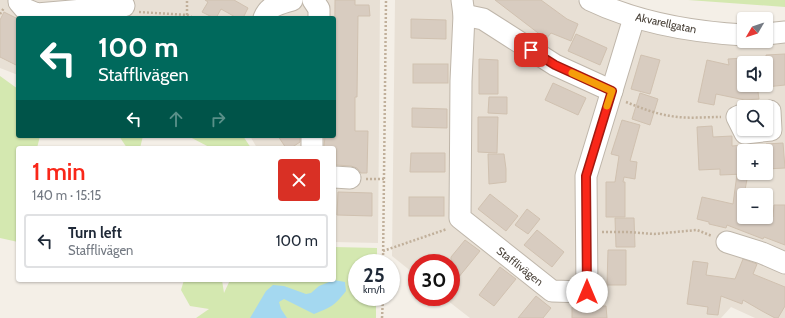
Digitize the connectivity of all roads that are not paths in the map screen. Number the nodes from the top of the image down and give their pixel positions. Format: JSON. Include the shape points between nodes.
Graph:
{"nodes":[{"id":1,"x":19,"y":0,"type":"edge"},
{"id":2,"x":292,"y":0,"type":"edge"},
{"id":3,"x":313,"y":0,"type":"edge"},
{"id":4,"x":590,"y":0,"type":"edge"},
{"id":5,"x":86,"y":5,"type":"edge"},
{"id":6,"x":124,"y":6,"type":"road end"},
{"id":7,"x":463,"y":8,"type":"edge"},
{"id":8,"x":265,"y":16,"type":"edge"},
{"id":9,"x":319,"y":16,"type":"edge"},
{"id":10,"x":634,"y":18,"type":"junction"},
{"id":11,"x":737,"y":28,"type":"edge"},
{"id":12,"x":773,"y":28,"type":"edge"},
{"id":13,"x":785,"y":32,"type":"edge"},
{"id":14,"x":611,"y":94,"type":"junction"},
{"id":15,"x":727,"y":242,"type":"road end"},
{"id":16,"x":785,"y":263,"type":"edge"}],
"edges":[{"from":1,"to":5,"type":"street","via":[[25,9],[37,14]]},
{"from":2,"to":8,"type":"street","via":[[274,6]]},
{"from":3,"to":9,"type":"street","via":[[319,9]]},
{"from":4,"to":10,"type":"street","name":"Akvarellgatan"},
{"from":5,"to":6,"type":"street"},
{"from":7,"to":14,"type":"street","via":[[555,65]]},
{"from":7,"to":14,"type":"street","name":"Stafflivägen","via":[[460,218],[552,291],[587,292],[586,176]]},
{"from":10,"to":11,"type":"street","name":"Akvarellgatan","via":[[719,34]]},
{"from":10,"to":14,"type":"street","name":"Stafflivägen"},
{"from":12,"to":13,"type":"street"},
{"from":15,"to":16,"type":"street"}]}
